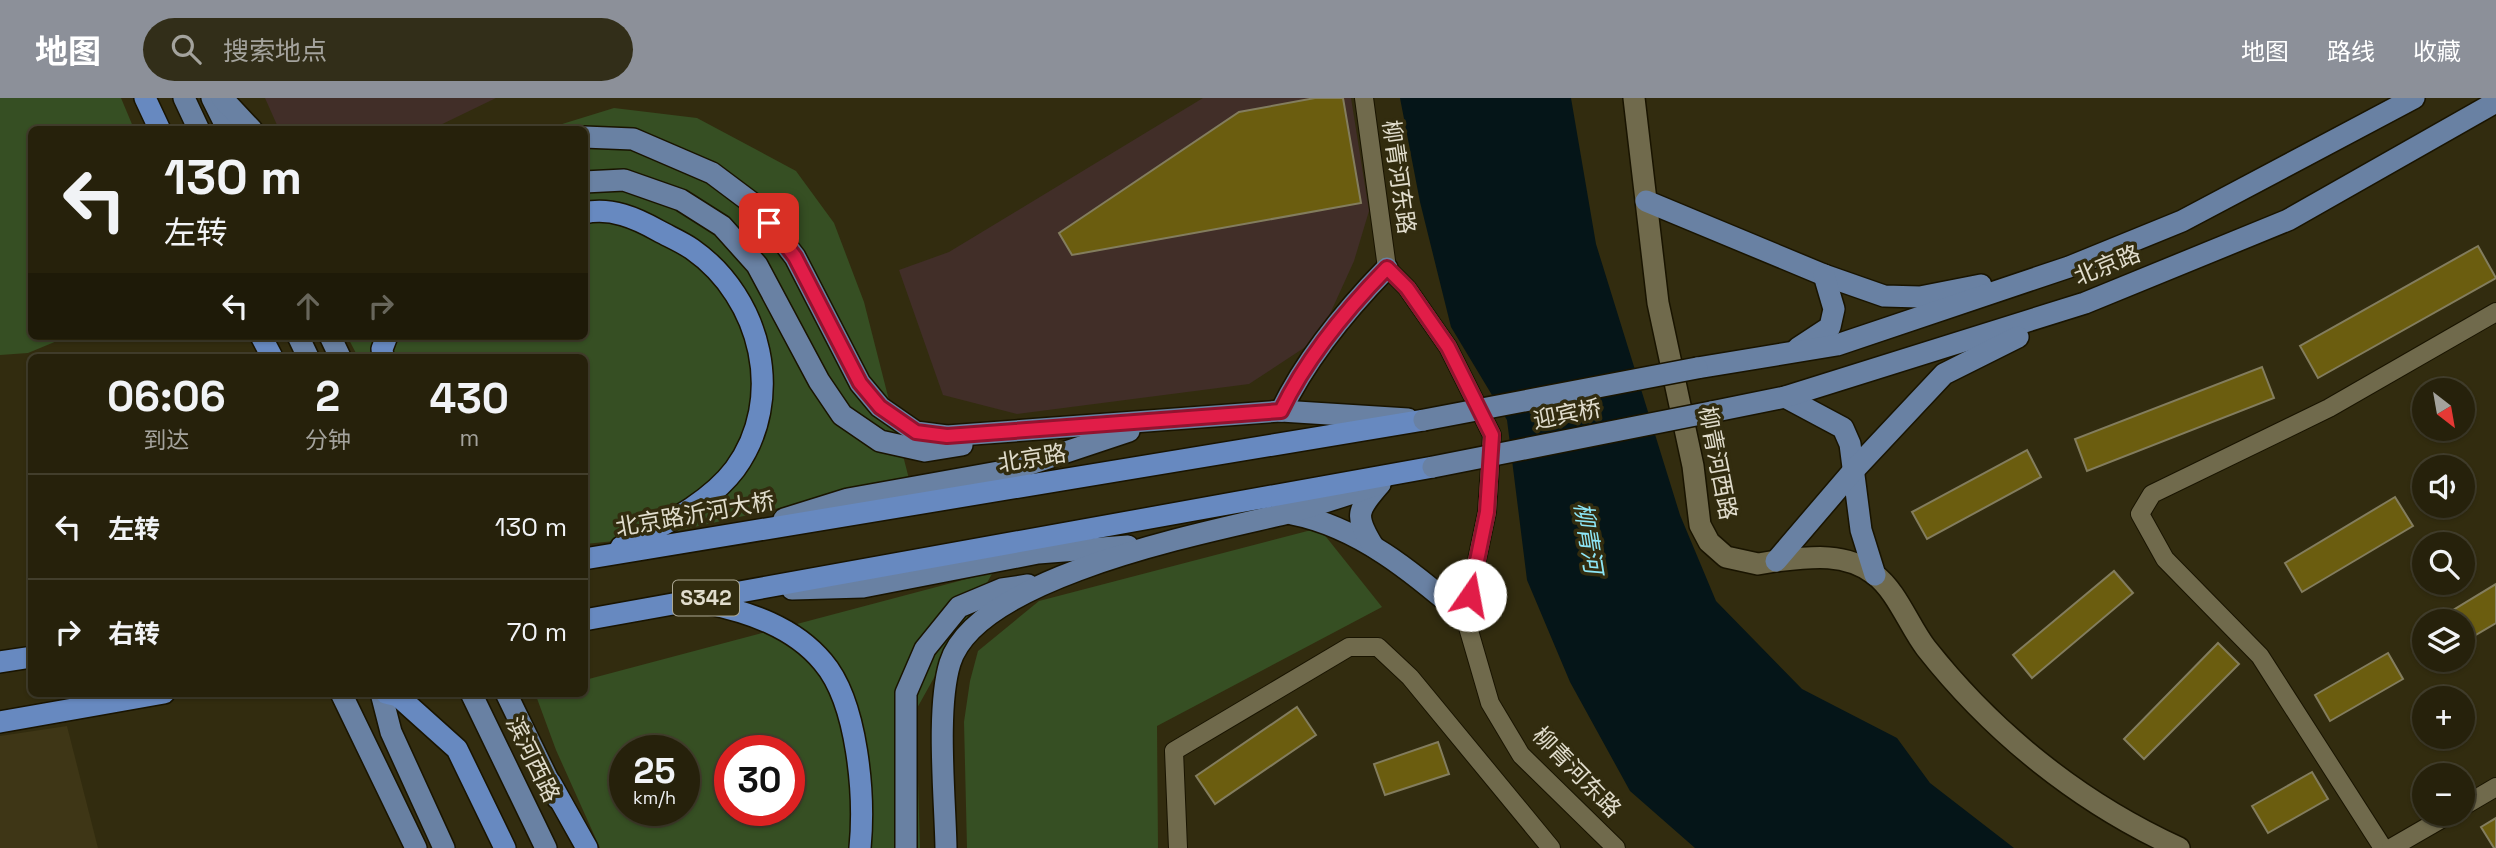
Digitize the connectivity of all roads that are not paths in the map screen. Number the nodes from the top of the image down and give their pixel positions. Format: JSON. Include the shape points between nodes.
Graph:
{"nodes":[{"id":1,"x":145,"y":98,"type":"edge"},
{"id":2,"x":184,"y":98,"type":"edge"},
{"id":3,"x":212,"y":98,"type":"edge"},
{"id":4,"x":222,"y":98,"type":"edge"},
{"id":5,"x":1364,"y":98,"type":"edge"},
{"id":6,"x":1634,"y":98,"type":"edge"},
{"id":7,"x":2414,"y":98,"type":"edge"},
{"id":8,"x":2496,"y":102,"type":"edge"},
{"id":9,"x":158,"y":126,"type":"edge"},
{"id":10,"x":197,"y":126,"type":"edge"},
{"id":11,"x":226,"y":126,"type":"edge"},
{"id":12,"x":248,"y":126,"type":"edge"},
{"id":13,"x":588,"y":136,"type":"edge"},
{"id":14,"x":588,"y":182,"type":"edge"},
{"id":15,"x":1646,"y":201,"type":"junction"},
{"id":16,"x":588,"y":212,"type":"edge"},
{"id":17,"x":2069,"y":267,"type":"junction"},
{"id":18,"x":1387,"y":268,"type":"junction"},
{"id":19,"x":1824,"y":275,"type":"junction"},
{"id":20,"x":2085,"y":303,"type":"junction"},
{"id":21,"x":2496,"y":312,"type":"edge"},
{"id":22,"x":1790,"y":354,"type":"junction"},
{"id":23,"x":1697,"y":368,"type":"joint"},
{"id":24,"x":1303,"y":376,"type":"junction"},
{"id":25,"x":1785,"y":397,"type":"junction"},
{"id":26,"x":1281,"y":411,"type":"junction"},
{"id":27,"x":1338,"y":412,"type":"junction"},
{"id":28,"x":1711,"y":412,"type":"joint"},
{"id":29,"x":1424,"y":420,"type":"junction"},
{"id":30,"x":1157,"y":422,"type":"junction"},
{"id":31,"x":1053,"y":428,"type":"junction"},
{"id":32,"x":1433,"y":467,"type":"junction"},
{"id":33,"x":1853,"y":471,"type":"junction"},
{"id":34,"x":1380,"y":484,"type":"junction"},
{"id":35,"x":1287,"y":513,"type":"junction"},
{"id":36,"x":814,"y":520,"type":"joint"},
{"id":37,"x":738,"y":533,"type":"junction"},
{"id":38,"x":1158,"y":544,"type":"junction"},
{"id":39,"x":1374,"y":548,"type":"junction"},
{"id":40,"x":594,"y":558,"type":"edge"},
{"id":41,"x":1776,"y":561,"type":"junction"},
{"id":42,"x":1875,"y":575,"type":"junction"},
{"id":43,"x":1046,"y":583,"type":"junction"},
{"id":44,"x":755,"y":590,"type":"junction"},
{"id":45,"x":693,"y":601,"type":"junction"},
{"id":46,"x":1465,"y":617,"type":"junction"},
{"id":47,"x":588,"y":619,"type":"edge"},
{"id":48,"x":28,"y":658,"type":"edge"},
{"id":49,"x":0,"y":662,"type":"edge"},
{"id":50,"x":141,"y":697,"type":"edge"},
{"id":51,"x":343,"y":697,"type":"edge"},
{"id":52,"x":384,"y":697,"type":"edge"},
{"id":53,"x":399,"y":697,"type":"edge"},
{"id":54,"x":473,"y":697,"type":"edge"},
{"id":55,"x":508,"y":697,"type":"edge"},
{"id":56,"x":0,"y":722,"type":"edge"},
{"id":57,"x":550,"y":782,"type":"junction"},
{"id":58,"x":2496,"y":787,"type":"edge"},
{"id":59,"x":2475,"y":799,"type":"edge"},
{"id":60,"x":2429,"y":826,"type":"edge"},
{"id":61,"x":416,"y":848,"type":"edge"},
{"id":62,"x":444,"y":848,"type":"edge"},
{"id":63,"x":505,"y":848,"type":"edge"},
{"id":64,"x":546,"y":848,"type":"edge"},
{"id":65,"x":579,"y":848,"type":"edge"},
{"id":66,"x":587,"y":848,"type":"edge"},
{"id":67,"x":860,"y":848,"type":"edge"},
{"id":68,"x":906,"y":848,"type":"edge"},
{"id":69,"x":946,"y":848,"type":"edge"},
{"id":70,"x":1178,"y":848,"type":"edge"},
{"id":71,"x":1550,"y":848,"type":"edge"},
{"id":72,"x":1616,"y":848,"type":"edge"},
{"id":73,"x":2179,"y":848,"type":"edge"},
{"id":74,"x":2383,"y":848,"type":"edge"},
{"id":75,"x":2391,"y":848,"type":"edge"}],
"edges":[{"from":1,"to":9,"type":"highway"},
{"from":2,"to":10,"type":"main road"},
{"from":3,"to":11,"type":"main road"},
{"from":4,"to":12,"type":"main road"},
{"from":5,"to":18,"type":"street","name":"柳青河东路"},
{"from":6,"to":15,"type":"main road","name":"柳青河西路"},
{"from":7,"to":17,"type":"main road","name":"北京路","via":[[2182,221]]},
{"from":8,"to":20,"type":"main road","name":"北京路","via":[[2288,220]]},
{"from":13,"to":31,"type":"main road","via":[[633,139],[712,173],[756,206],[795,257],[860,383],[880,407],[916,432],[947,436]]},
{"from":14,"to":31,"type":"main road","via":[[624,180],[681,200],[722,226],[757,265],[842,415],[880,441],[925,451]]},
{"from":15,"to":19,"type":"main road"},
{"from":15,"to":41,"type":"main road","name":"柳青河西路","via":[[1658,303],[1693,466],[1700,525],[1709,542],[1726,557],[1758,564]]},
{"from":16,"to":40,"type":"highway","via":[[604,208],[647,224],[693,249],[723,278],[753,324],[764,401],[734,470],[712,491],[680,516]]},
{"from":17,"to":19,"type":"main road","via":[[1920,297],[1884,296]]},
{"from":17,"to":22,"type":"main road","name":"北京路","via":[[1837,345]]},
{"from":18,"to":24,"type":"main road","via":[[1351,305]]},
{"from":18,"to":46,"type":"street","name":"柳青河东路","via":[[1407,288],[1448,347],[1492,435],[1487,512]]},
{"from":19,"to":22,"type":"main road","via":[[1834,309],[1830,327]]},
{"from":20,"to":25,"type":"main road","name":"北京路"},
{"from":20,"to":33,"type":"main road","via":[[1944,374]]},
{"from":21,"to":74,"type":"street","via":[[2329,408],[2152,494],[2140,514],[2165,559],[2260,656]]},
{"from":22,"to":23,"type":"main road","name":"北京路"},
{"from":23,"to":29,"type":"main road","name":"迎宾桥","bridge":true},
{"from":24,"to":26,"type":"main road"},
{"from":24,"to":27,"type":"main road","via":[[1311,403]]},
{"from":25,"to":28,"type":"main road","name":"北京路"},
{"from":25,"to":33,"type":"main road","via":[[1843,428]]},
{"from":26,"to":27,"type":"main road","name":"迎宾桥"},
{"from":26,"to":30,"type":"main road","name":"迎宾桥"},
{"from":27,"to":29,"type":"main road","name":"迎宾桥"},
{"from":28,"to":32,"type":"main road","name":"迎宾桥","bridge":true},
{"from":29,"to":36,"type":"highway","name":"北京路"},
{"from":30,"to":31,"type":"main road"},
{"from":30,"to":37,"type":"main road","via":[[1015,469],[848,499]]},
{"from":32,"to":34,"type":"main road","name":"迎宾桥"},
{"from":32,"to":44,"type":"highway","number":"S342"},
{"from":33,"to":41,"type":"main road"},
{"from":33,"to":42,"type":"main road","via":[[1861,530]]},
{"from":34,"to":35,"type":"main road","name":"迎宾桥"},
{"from":34,"to":39,"type":"main road","via":[[1361,507],[1359,523]]},
{"from":35,"to":38,"type":"main road","name":"迎宾桥"},
{"from":35,"to":39,"type":"main road","via":[[1321,519]]},
{"from":36,"to":37,"type":"highway","name":"北京路沂河大桥"},
{"from":37,"to":40,"type":"highway","name":"北京路沂河大桥"},
{"from":38,"to":43,"type":"main road"},
{"from":38,"to":44,"type":"main road","via":[[1038,553],[863,587]]},
{"from":39,"to":46,"type":"main road"},
{"from":41,"to":42,"type":"main road","name":"柳青河西路","via":[[1830,557]]},
{"from":42,"to":73,"type":"main road","via":[[1925,647],[1994,725],[2070,786]]},
{"from":43,"to":68,"type":"main road","via":[[1002,589],[959,607],[925,649],[906,692]]},
{"from":43,"to":69,"type":"main road","via":[[995,609],[968,629],[950,662],[944,716]]},
{"from":44,"to":45,"type":"highway","number":"S342"},
{"from":45,"to":47,"type":"highway","number":"S342"},
{"from":45,"to":67,"type":"highway","via":[[768,621],[802,641],[825,663],[846,705],[859,764]]},
{"from":46,"to":72,"type":"street","name":"柳青河东路","via":[[1490,704],[1521,755]]},
{"from":48,"to":49,"type":"highway"},
{"from":50,"to":56,"type":"highway"},
{"from":51,"to":61,"type":"main road"},
{"from":52,"to":62,"type":"main road","via":[[391,732]]},
{"from":53,"to":63,"type":"highway","via":[[457,749]]},
{"from":54,"to":64,"type":"main road","name":"滨河西路"},
{"from":55,"to":57,"type":"main road","name":"滨河西路"},
{"from":57,"to":65,"type":"main road","name":"滨河西路"},
{"from":57,"to":66,"type":"highway"},
{"from":58,"to":59,"type":"street"},
{"from":60,"to":75,"type":"street"},
{"from":70,"to":71,"type":"street","via":[[1174,751],[1349,647],[1378,647],[1410,677]]}]}
